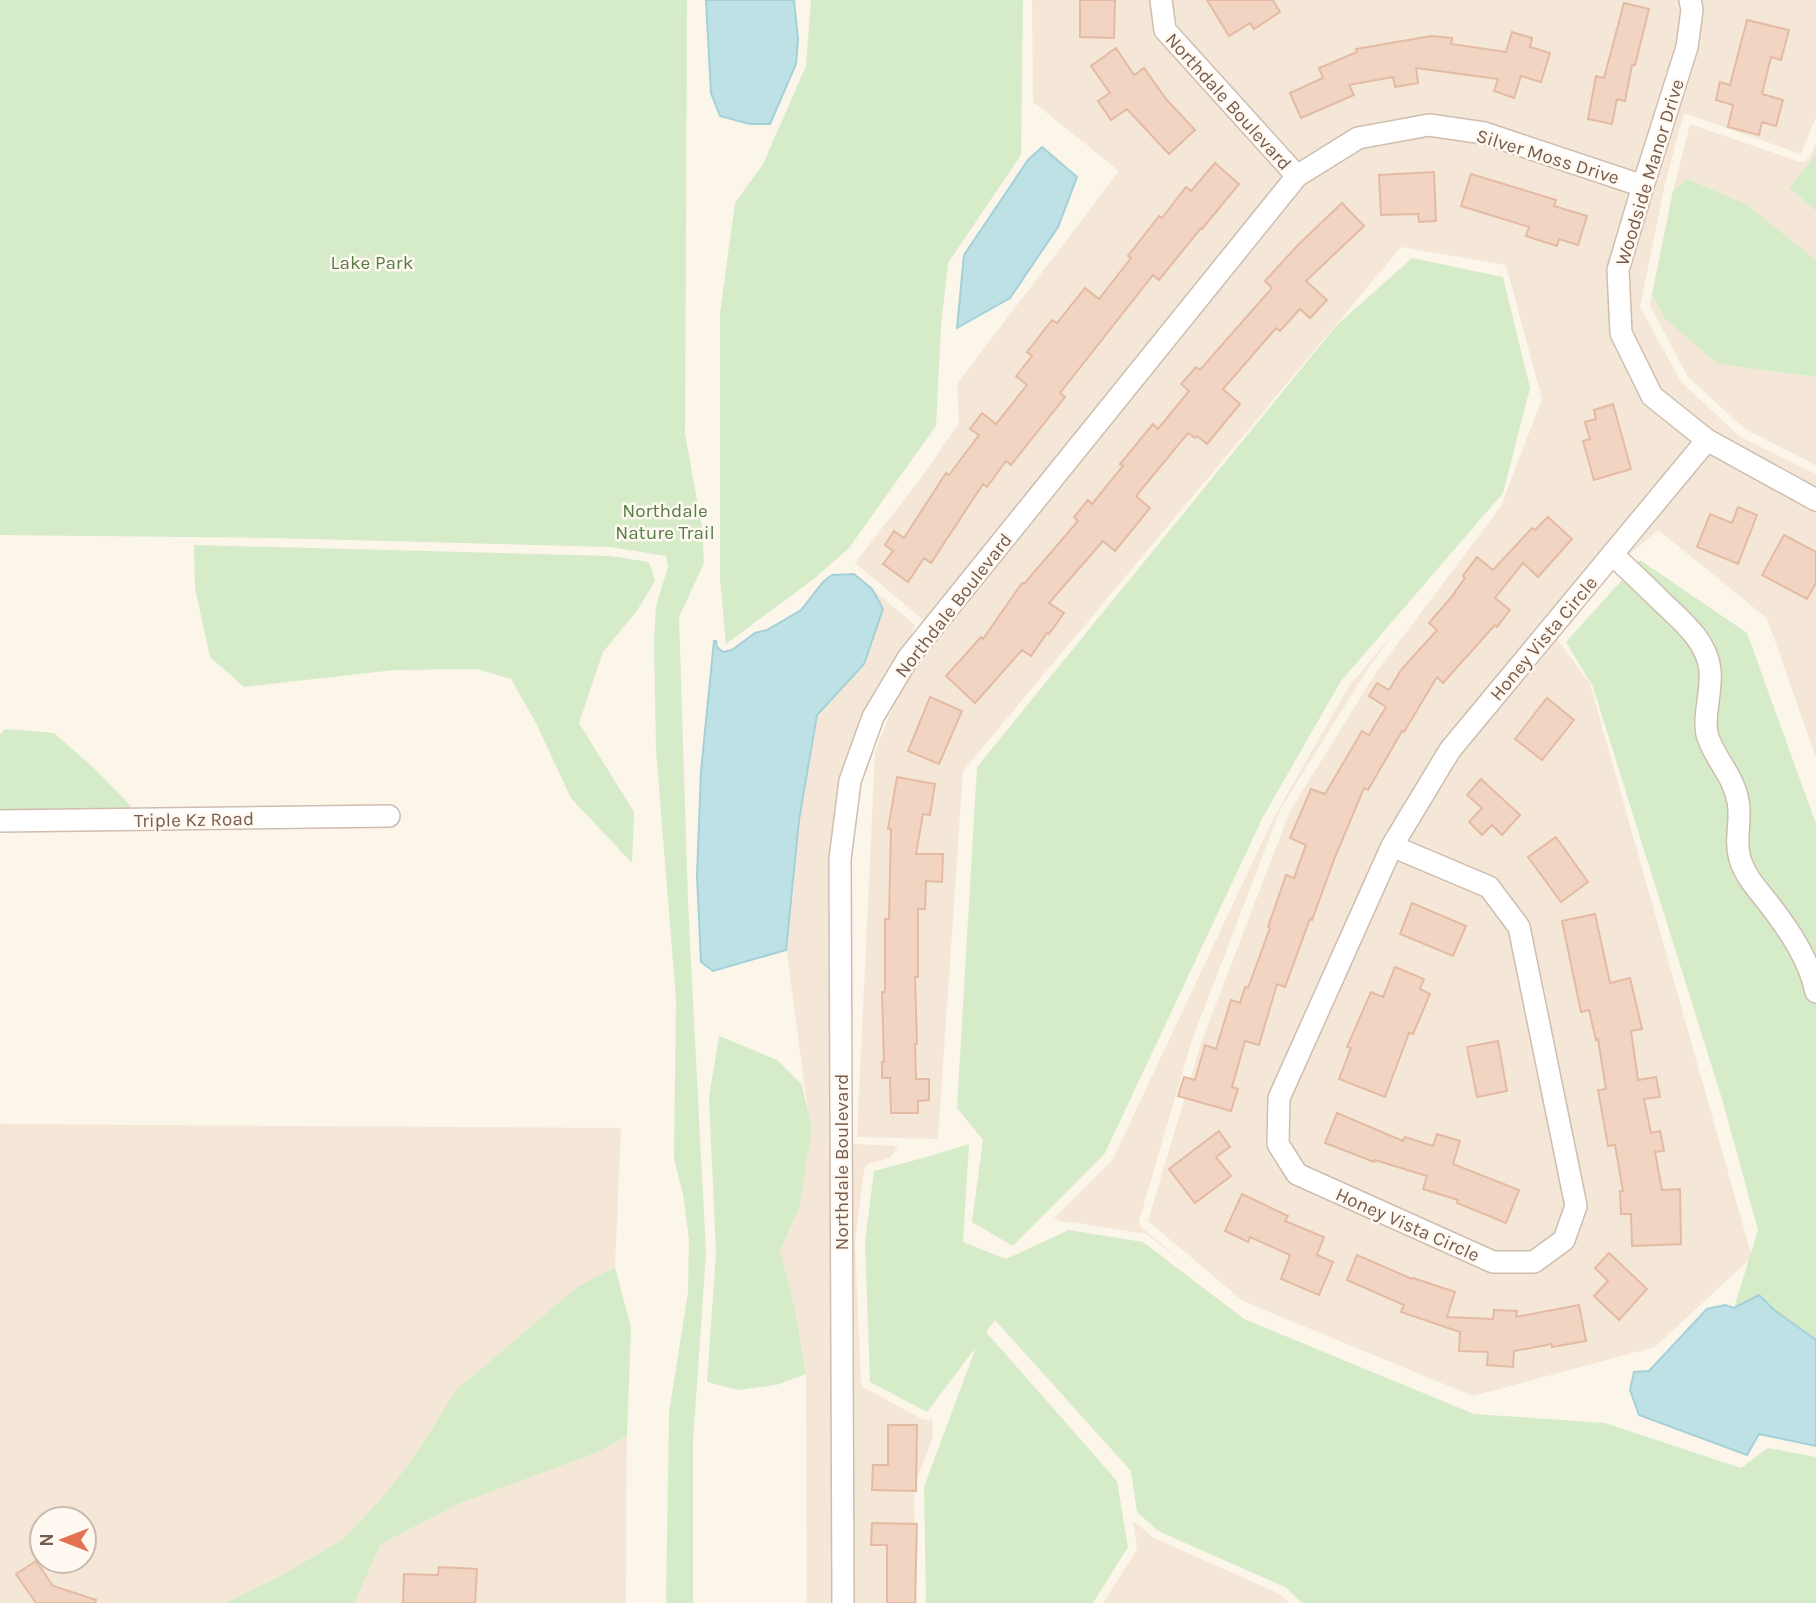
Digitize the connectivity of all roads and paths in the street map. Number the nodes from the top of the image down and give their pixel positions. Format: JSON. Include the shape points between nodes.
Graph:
{"nodes":[{"id":1,"x":1161,"y":0,"type":"edge"},
{"id":2,"x":1690,"y":0,"type":"edge"},
{"id":3,"x":1297,"y":176,"type":"junction"},
{"id":4,"x":1643,"y":186,"type":"junction"},
{"id":5,"x":1707,"y":440,"type":"junction"},
{"id":6,"x":1816,"y":500,"type":"edge"},
{"id":7,"x":1612,"y":554,"type":"junction"},
{"id":8,"x":389,"y":816,"type":"dead end"},
{"id":9,"x":0,"y":821,"type":"edge"},
{"id":10,"x":1392,"y":846,"type":"junction"},
{"id":11,"x":1816,"y":992,"type":"edge"},
{"id":12,"x":843,"y":1603,"type":"edge"}],
"edges":[{"from":1,"to":3,"type":"street","name":"Northdale Boulevard","via":[[1164,30]]},
{"from":2,"to":4,"type":"street","name":"Woodside Manor Drive","via":[[1687,47]]},
{"from":3,"to":4,"type":"street","name":"Silver Moss Drive","via":[[1358,138],[1429,125],[1484,133]]},
{"from":3,"to":12,"type":"street","name":"Northdale Boulevard","via":[[908,658],[873,717],[850,781],[840,859]]},
{"from":4,"to":5,"type":"street","name":"Woodside Manor Drive","via":[[1618,270],[1621,333],[1652,396]]},
{"from":5,"to":6,"type":"street","name":"Woodside Manor Drive"},
{"from":5,"to":7,"type":"street","name":"Honey Vista Circle"},
{"from":7,"to":10,"type":"street","name":"Honey Vista Circle","via":[[1450,750]]},
{"from":7,"to":11,"type":"street","via":[[1701,644],[1710,666],[1708,737],[1733,782],[1739,804],[1740,858],[1801,953]]},
{"from":8,"to":9,"type":"street","name":"Triple Kz Road"},
{"from":10,"to":10,"type":"street","name":"Honey Vista Circle","via":[[1489,887],[1519,927],[1576,1206],[1564,1240],[1534,1262],[1493,1262],[1297,1174],[1278,1144],[1279,1098]]}]}
